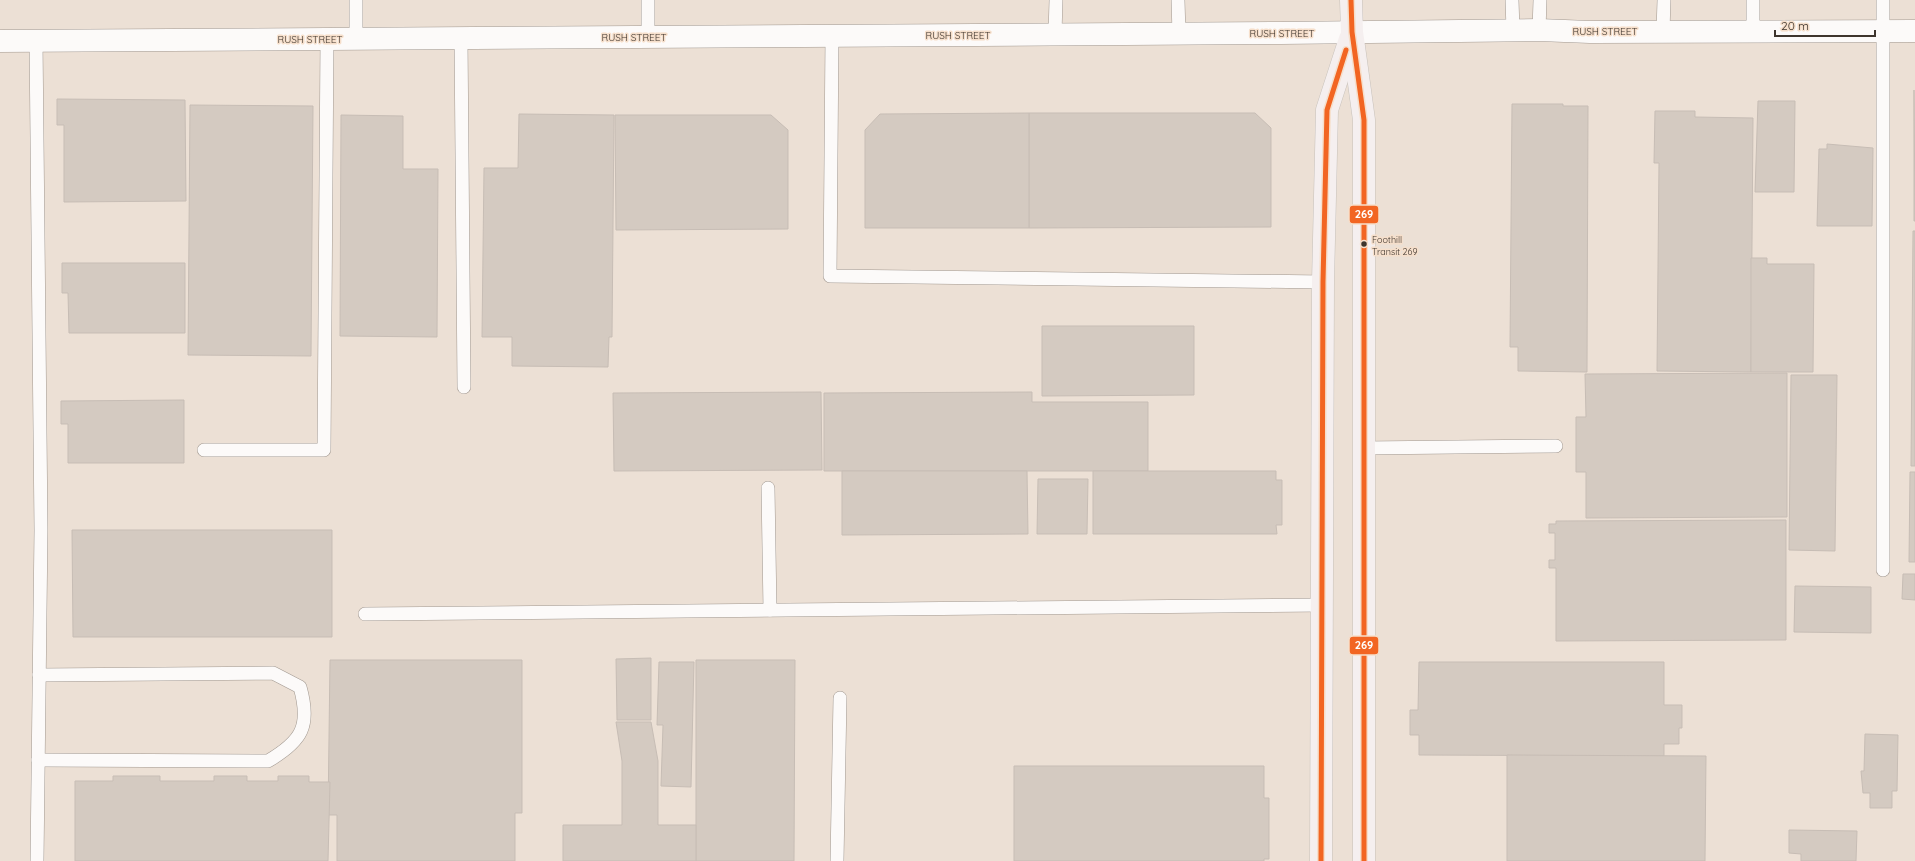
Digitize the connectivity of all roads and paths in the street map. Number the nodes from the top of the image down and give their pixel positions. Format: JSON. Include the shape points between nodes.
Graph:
{"nodes":[{"id":1,"x":356,"y":0,"type":"edge"},
{"id":2,"x":648,"y":0,"type":"edge"},
{"id":3,"x":1056,"y":0,"type":"edge"},
{"id":4,"x":1178,"y":0,"type":"edge"},
{"id":5,"x":1351,"y":0,"type":"edge"},
{"id":6,"x":1512,"y":0,"type":"edge"},
{"id":7,"x":1540,"y":0,"type":"edge"},
{"id":8,"x":1664,"y":0,"type":"edge"},
{"id":9,"x":1753,"y":0,"type":"edge"},
{"id":10,"x":1884,"y":0,"type":"edge"},
{"id":11,"x":1513,"y":30,"type":"junction"},
{"id":12,"x":1539,"y":30,"type":"junction"},
{"id":13,"x":1664,"y":31,"type":"junction"},
{"id":14,"x":1753,"y":31,"type":"junction"},
{"id":15,"x":1884,"y":31,"type":"junction"},
{"id":16,"x":1915,"y":31,"type":"edge"},
{"id":17,"x":1352,"y":32,"type":"junction"},
{"id":18,"x":1055,"y":34,"type":"junction"},
{"id":19,"x":1179,"y":34,"type":"junction"},
{"id":20,"x":832,"y":36,"type":"junction"},
{"id":21,"x":648,"y":37,"type":"junction"},
{"id":22,"x":461,"y":38,"type":"junction"},
{"id":23,"x":327,"y":39,"type":"junction"},
{"id":24,"x":356,"y":39,"type":"junction"},
{"id":25,"x":0,"y":40,"type":"edge"},
{"id":26,"x":36,"y":40,"type":"junction"},
{"id":27,"x":1323,"y":282,"type":"junction"},
{"id":28,"x":464,"y":387,"type":"dead end"},
{"id":29,"x":1556,"y":446,"type":"dead end"},
{"id":30,"x":1364,"y":448,"type":"junction"},
{"id":31,"x":204,"y":450,"type":"dead end"},
{"id":32,"x":768,"y":488,"type":"dead end"},
{"id":33,"x":1883,"y":570,"type":"dead end"},
{"id":34,"x":1322,"y":605,"type":"junction"},
{"id":35,"x":770,"y":610,"type":"junction"},
{"id":36,"x":365,"y":614,"type":"dead end"},
{"id":37,"x":39,"y":675,"type":"junction"},
{"id":38,"x":840,"y":698,"type":"dead end"},
{"id":39,"x":38,"y":760,"type":"junction"},
{"id":40,"x":37,"y":861,"type":"edge"},
{"id":41,"x":837,"y":861,"type":"edge"},
{"id":42,"x":1321,"y":861,"type":"edge"},
{"id":43,"x":1364,"y":861,"type":"edge"}],
"edges":[{"from":1,"to":24,"type":"lane"},
{"from":2,"to":21,"type":"lane"},
{"from":3,"to":18,"type":"lane"},
{"from":4,"to":19,"type":"lane"},
{"from":5,"to":17,"type":"main road"},
{"from":6,"to":11,"type":"lane"},
{"from":7,"to":12,"type":"lane"},
{"from":8,"to":13,"type":"lane"},
{"from":9,"to":14,"type":"lane"},
{"from":10,"to":15,"type":"lane"},
{"from":11,"to":12,"type":"street","name":"RUSH STREET"},
{"from":11,"to":17,"type":"street","name":"RUSH STREET"},
{"from":12,"to":13,"type":"street","name":"RUSH STREET"},
{"from":13,"to":14,"type":"street","name":"RUSH STREET"},
{"from":14,"to":15,"type":"street","name":"RUSH STREET"},
{"from":15,"to":16,"type":"street","name":"RUSH STREET"},
{"from":15,"to":33,"type":"lane"},
{"from":17,"to":19,"type":"street","name":"RUSH STREET"},
{"from":17,"to":27,"type":"main road","via":[[1327,110]]},
{"from":17,"to":30,"type":"main road","via":[[1364,120]]},
{"from":18,"to":19,"type":"street","name":"RUSH STREET"},
{"from":18,"to":20,"type":"street","name":"RUSH STREET"},
{"from":20,"to":21,"type":"street","name":"RUSH STREET"},
{"from":20,"to":27,"type":"lane","via":[[830,276]]},
{"from":21,"to":22,"type":"street","name":"RUSH STREET"},
{"from":22,"to":24,"type":"street","name":"RUSH STREET"},
{"from":22,"to":28,"type":"lane"},
{"from":23,"to":24,"type":"street","name":"RUSH STREET"},
{"from":23,"to":26,"type":"street","name":"RUSH STREET"},
{"from":23,"to":31,"type":"lane","via":[[324,450]]},
{"from":25,"to":26,"type":"street","name":"RUSH STREET"},
{"from":26,"to":37,"type":"lane","via":[[41,530]]},
{"from":27,"to":34,"type":"main road"},
{"from":29,"to":30,"type":"lane"},
{"from":30,"to":43,"type":"main road"},
{"from":32,"to":35,"type":"lane"},
{"from":34,"to":35,"type":"lane"},
{"from":34,"to":42,"type":"main road"},
{"from":35,"to":36,"type":"lane"},
{"from":37,"to":39,"type":"lane"},
{"from":37,"to":39,"type":"lane","via":[[273,673],[300,687],[306,707],[302,731],[285,751],[268,761]]},
{"from":38,"to":41,"type":"lane"},
{"from":39,"to":40,"type":"lane"}]}
